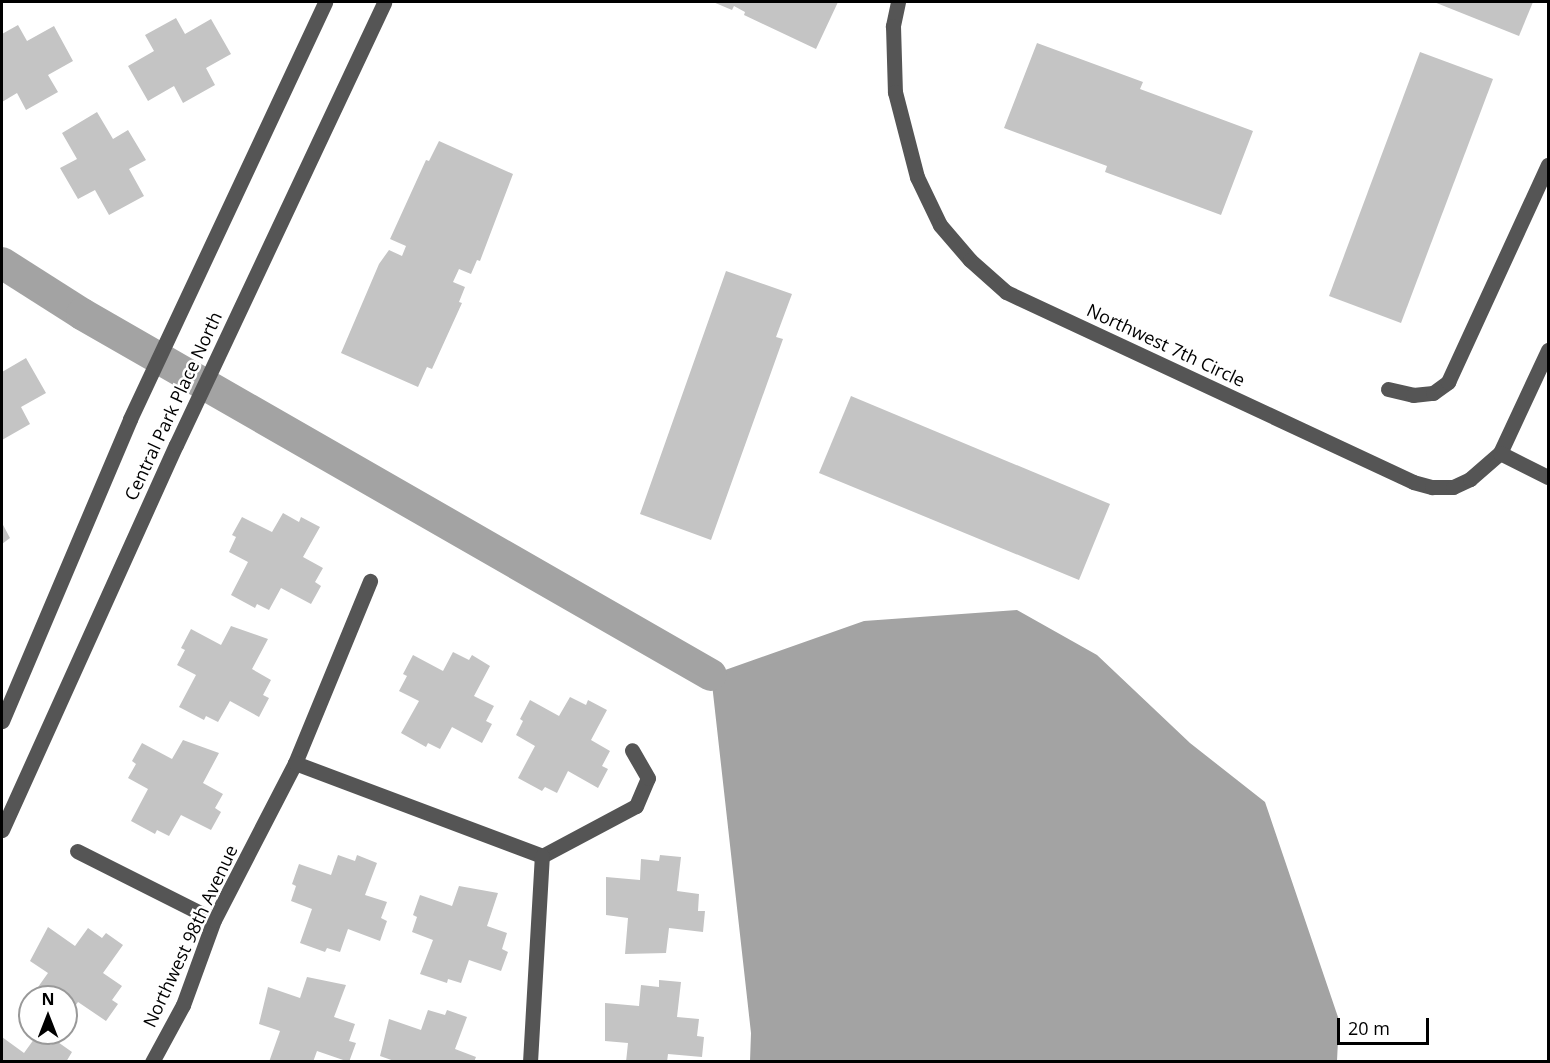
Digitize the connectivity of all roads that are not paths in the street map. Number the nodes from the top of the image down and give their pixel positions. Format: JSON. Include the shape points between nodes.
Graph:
{"nodes":[{"id":1,"x":325,"y":2,"type":"edge"},
{"id":2,"x":384,"y":2,"type":"edge"},
{"id":3,"x":898,"y":2,"type":"edge"},
{"id":4,"x":1548,"y":165,"type":"edge"},
{"id":5,"x":1548,"y":350,"type":"edge"},
{"id":6,"x":1388,"y":389,"type":"dead end"},
{"id":7,"x":1500,"y":453,"type":"junction"},
{"id":8,"x":1548,"y":477,"type":"edge"},
{"id":9,"x":370,"y":581,"type":"dead end"},
{"id":10,"x":2,"y":721,"type":"edge"},
{"id":11,"x":632,"y":750,"type":"dead end"},
{"id":12,"x":295,"y":763,"type":"junction"},
{"id":13,"x":2,"y":830,"type":"edge"},
{"id":14,"x":77,"y":851,"type":"dead end"},
{"id":15,"x":542,"y":856,"type":"junction"},
{"id":16,"x":214,"y":920,"type":"junction"},
{"id":17,"x":152,"y":1062,"type":"edge"},
{"id":18,"x":530,"y":1062,"type":"edge"}],
"edges":[{"from":1,"to":10,"type":"street","name":"Central Park Place North","via":[[130,418]]},
{"from":2,"to":13,"type":"street","name":"Central Park Place North","via":[[176,445]]},
{"from":3,"to":7,"type":"street","name":"Northwest 7th Circle","via":[[893,26],[895,92],[917,177],[940,225],[1006,292],[1413,482],[1453,487],[1483,470]]},
{"from":4,"to":6,"type":"street","via":[[1448,382],[1433,393],[1413,395]]},
{"from":5,"to":7,"type":"street","name":"Northwest 7th Circle"},
{"from":7,"to":8,"type":"street"},
{"from":9,"to":12,"type":"street","name":"Northwest 98th Avenue"},
{"from":11,"to":15,"type":"street","via":[[648,778],[636,806]]},
{"from":12,"to":15,"type":"street"},
{"from":12,"to":16,"type":"street","name":"Northwest 98th Avenue"},
{"from":14,"to":16,"type":"street"},
{"from":15,"to":18,"type":"street"},
{"from":16,"to":17,"type":"street","name":"Northwest 98th Avenue","via":[[183,1005]]}]}
